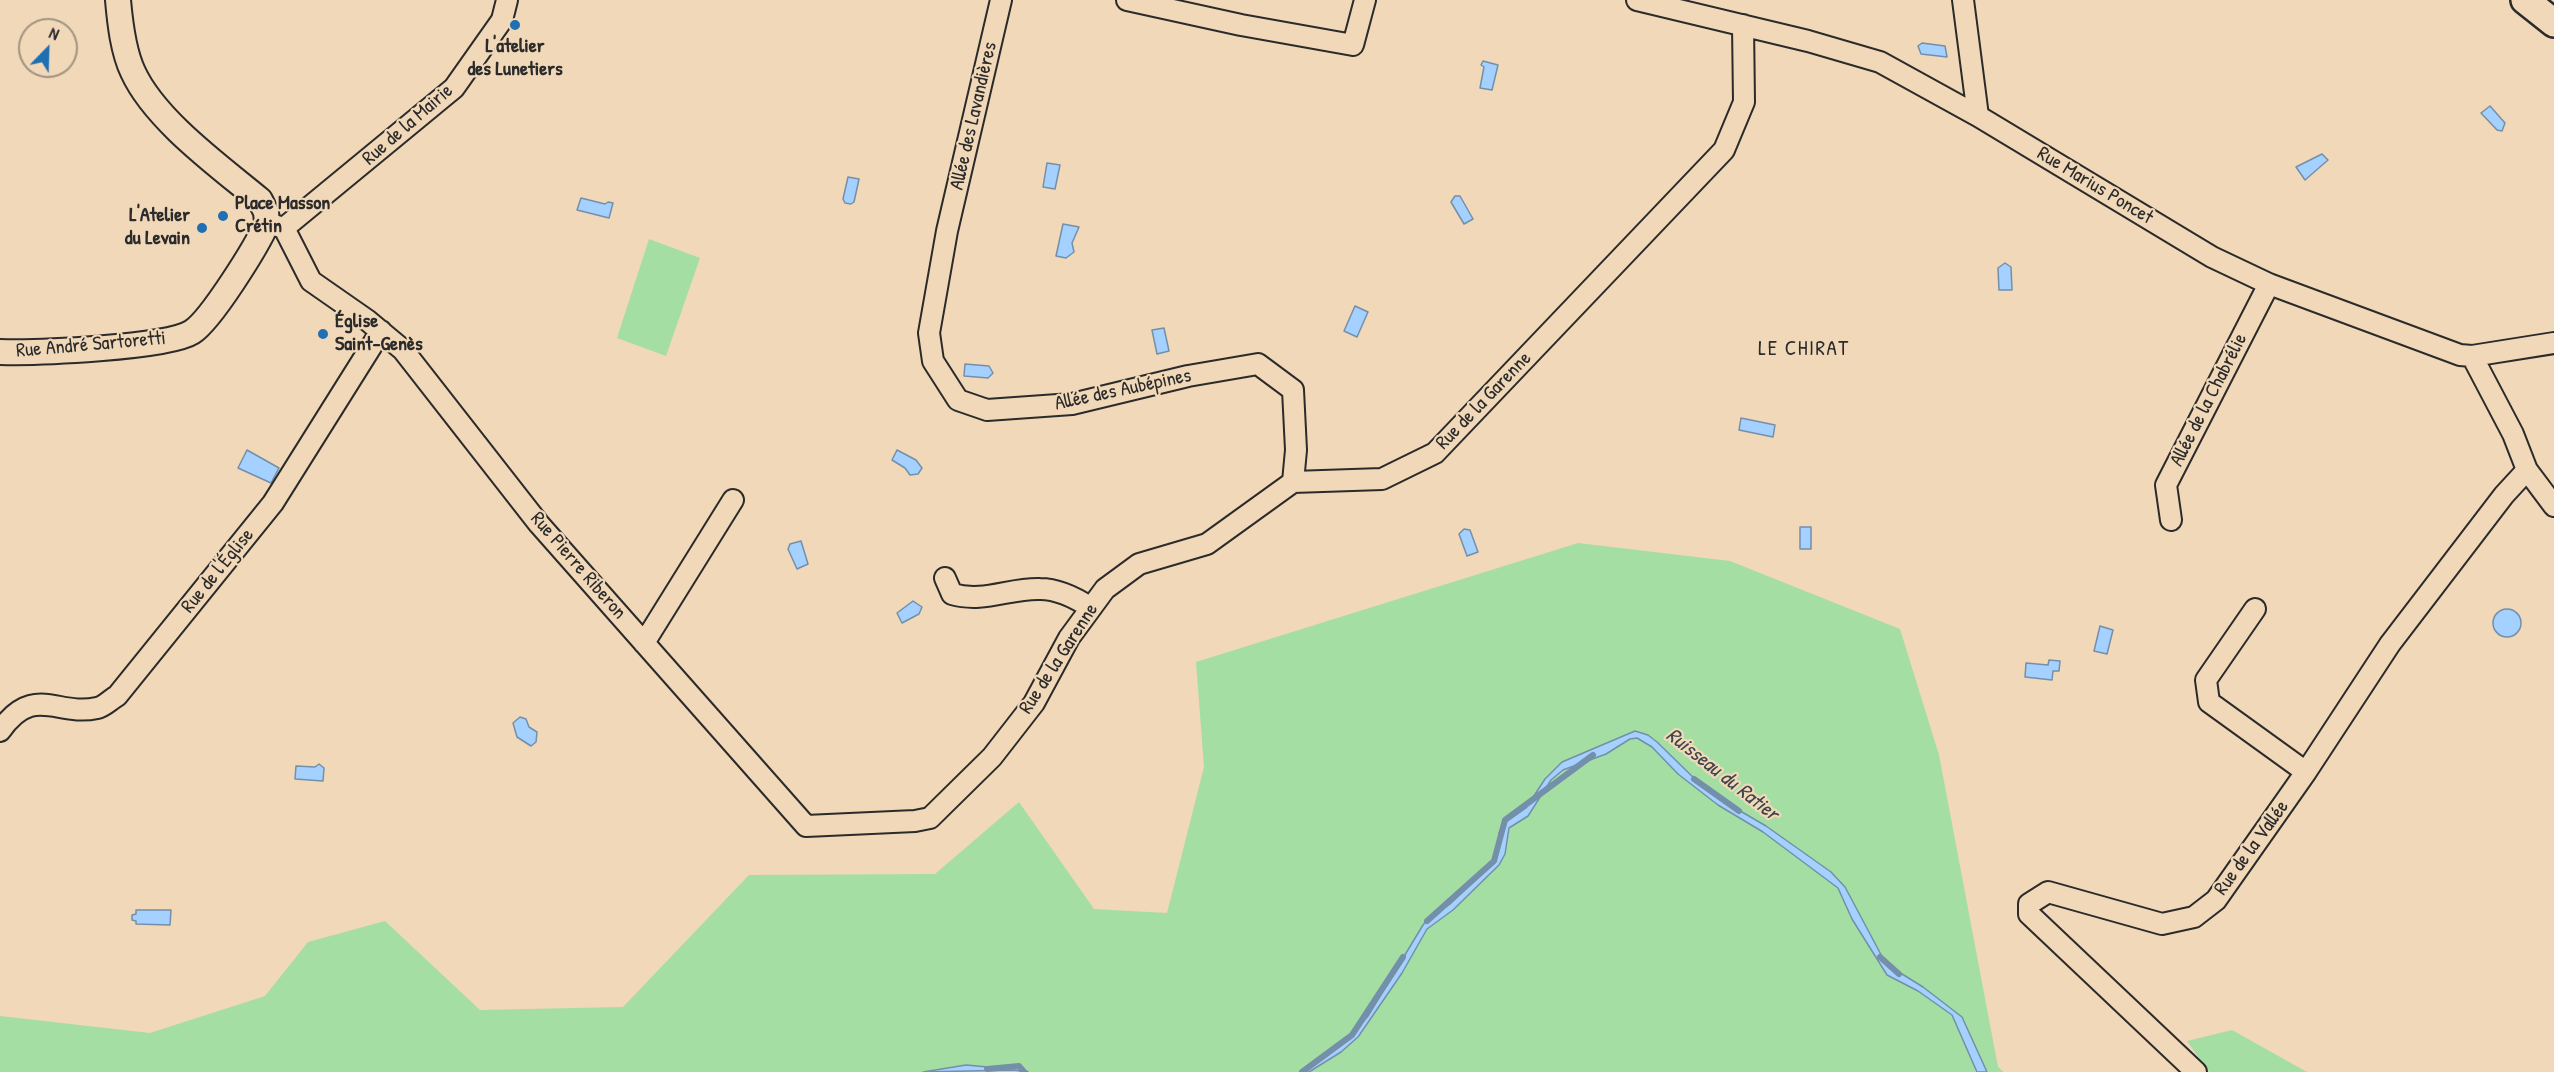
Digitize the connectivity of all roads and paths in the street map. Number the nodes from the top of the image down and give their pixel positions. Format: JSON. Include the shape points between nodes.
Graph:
{"nodes":[{"id":1,"x":118,"y":0,"type":"edge"},
{"id":2,"x":507,"y":0,"type":"edge"},
{"id":3,"x":1001,"y":0,"type":"edge"},
{"id":4,"x":1127,"y":0,"type":"edge"},
{"id":5,"x":1365,"y":0,"type":"edge"},
{"id":6,"x":1638,"y":0,"type":"edge"},
{"id":7,"x":1963,"y":0,"type":"edge"},
{"id":8,"x":2525,"y":0,"type":"edge"},
{"id":9,"x":2554,"y":23,"type":"edge"},
{"id":10,"x":1743,"y":25,"type":"junction"},
{"id":11,"x":1978,"y":116,"type":"junction"},
{"id":12,"x":275,"y":226,"type":"junction"},
{"id":13,"x":947,"y":231,"type":"joint"},
{"id":14,"x":2269,"y":284,"type":"junction"},
{"id":15,"x":381,"y":331,"type":"junction"},
{"id":16,"x":2554,"y":343,"type":"edge"},
{"id":17,"x":0,"y":352,"type":"edge"},
{"id":18,"x":2472,"y":356,"type":"junction"},
{"id":19,"x":2527,"y":470,"type":"junction"},
{"id":20,"x":1293,"y":482,"type":"junction"},
{"id":21,"x":733,"y":500,"type":"dead end"},
{"id":22,"x":2554,"y":506,"type":"edge"},
{"id":23,"x":2171,"y":520,"type":"dead end"},
{"id":24,"x":945,"y":578,"type":"dead end"},
{"id":25,"x":1091,"y":608,"type":"junction"},
{"id":26,"x":2255,"y":609,"type":"dead end"},
{"id":27,"x":644,"y":643,"type":"junction"},
{"id":28,"x":0,"y":730,"type":"edge"},
{"id":29,"x":2306,"y":772,"type":"junction"},
{"id":30,"x":930,"y":818,"type":"joint"},
{"id":31,"x":2196,"y":1072,"type":"edge"}],
"edges":[{"from":1,"to":12,"type":"street","via":[[132,71],[147,96],[165,118],[260,200]]},
{"from":2,"to":12,"type":"street","name":"Rue de la Mairie","via":[[502,20],[454,88]]},
{"from":3,"to":13,"type":"street","name":"Allée des Lavandières"},
{"from":4,"to":5,"type":"street","via":[[1353,45]]},
{"from":6,"to":10,"type":"street","name":"Rue Marius Poncet"},
{"from":7,"to":11,"type":"street"},
{"from":8,"to":9,"type":"main road"},
{"from":10,"to":11,"type":"street","name":"Rue Marius Poncet","via":[[1880,62]]},
{"from":10,"to":20,"type":"street","name":"Rue de la Garenne","via":[[1744,102],[1724,150],[1435,453],[1382,479]]},
{"from":11,"to":14,"type":"street","name":"Rue Marius Poncet","via":[[2212,257]]},
{"from":12,"to":15,"type":"street","name":"Rue Pierre Riberon","via":[[311,281]]},
{"from":12,"to":17,"type":"street","name":"Rue André Sartoretti","via":[[206,320],[191,333],[152,343]]},
{"from":13,"to":20,"type":"street","name":"Allée des Aubépines","via":[[929,333],[933,361],[958,400],[987,410],[1072,404],[1257,364],[1293,390]]},
{"from":14,"to":18,"type":"street","name":"Rue Marius Poncet","via":[[2460,355]]},
{"from":14,"to":23,"type":"street","name":"Allée de la Chabrélie","via":[[2166,485]]},
{"from":15,"to":27,"type":"street","name":"Rue Pierre Riberon","via":[[403,350],[539,524]]},
{"from":15,"to":28,"type":"street","name":"Rue de l'Église","via":[[273,503],[117,696],[98,708],[40,704],[23,709]]},
{"from":16,"to":18,"type":"street","name":"Rue Marius Poncet"},
{"from":18,"to":19,"type":"street","via":[[2513,434]]},
{"from":19,"to":22,"type":"street"},
{"from":19,"to":29,"type":"street","name":"Rue de la Vallée","via":[[2390,644]]},
{"from":20,"to":25,"type":"street","name":"Rue de la Garenne","via":[[1207,544],[1139,564],[1105,588]]},
{"from":21,"to":27,"type":"street"},
{"from":24,"to":25,"type":"street","via":[[952,594],[970,599],[1040,589],[1071,595]]},
{"from":25,"to":30,"type":"street","name":"Rue de la Garenne","via":[[1069,638],[1034,703],[992,757]]},
{"from":26,"to":29,"type":"street","via":[[2206,680],[2209,702]]},
{"from":27,"to":30,"type":"street","name":"Rue Pierre Riberon","via":[[806,826]]},
{"from":29,"to":31,"type":"street","name":"Rue de la Vallée","via":[[2216,900],[2194,917],[2162,924],[2048,892],[2029,904],[2029,914]]}]}
